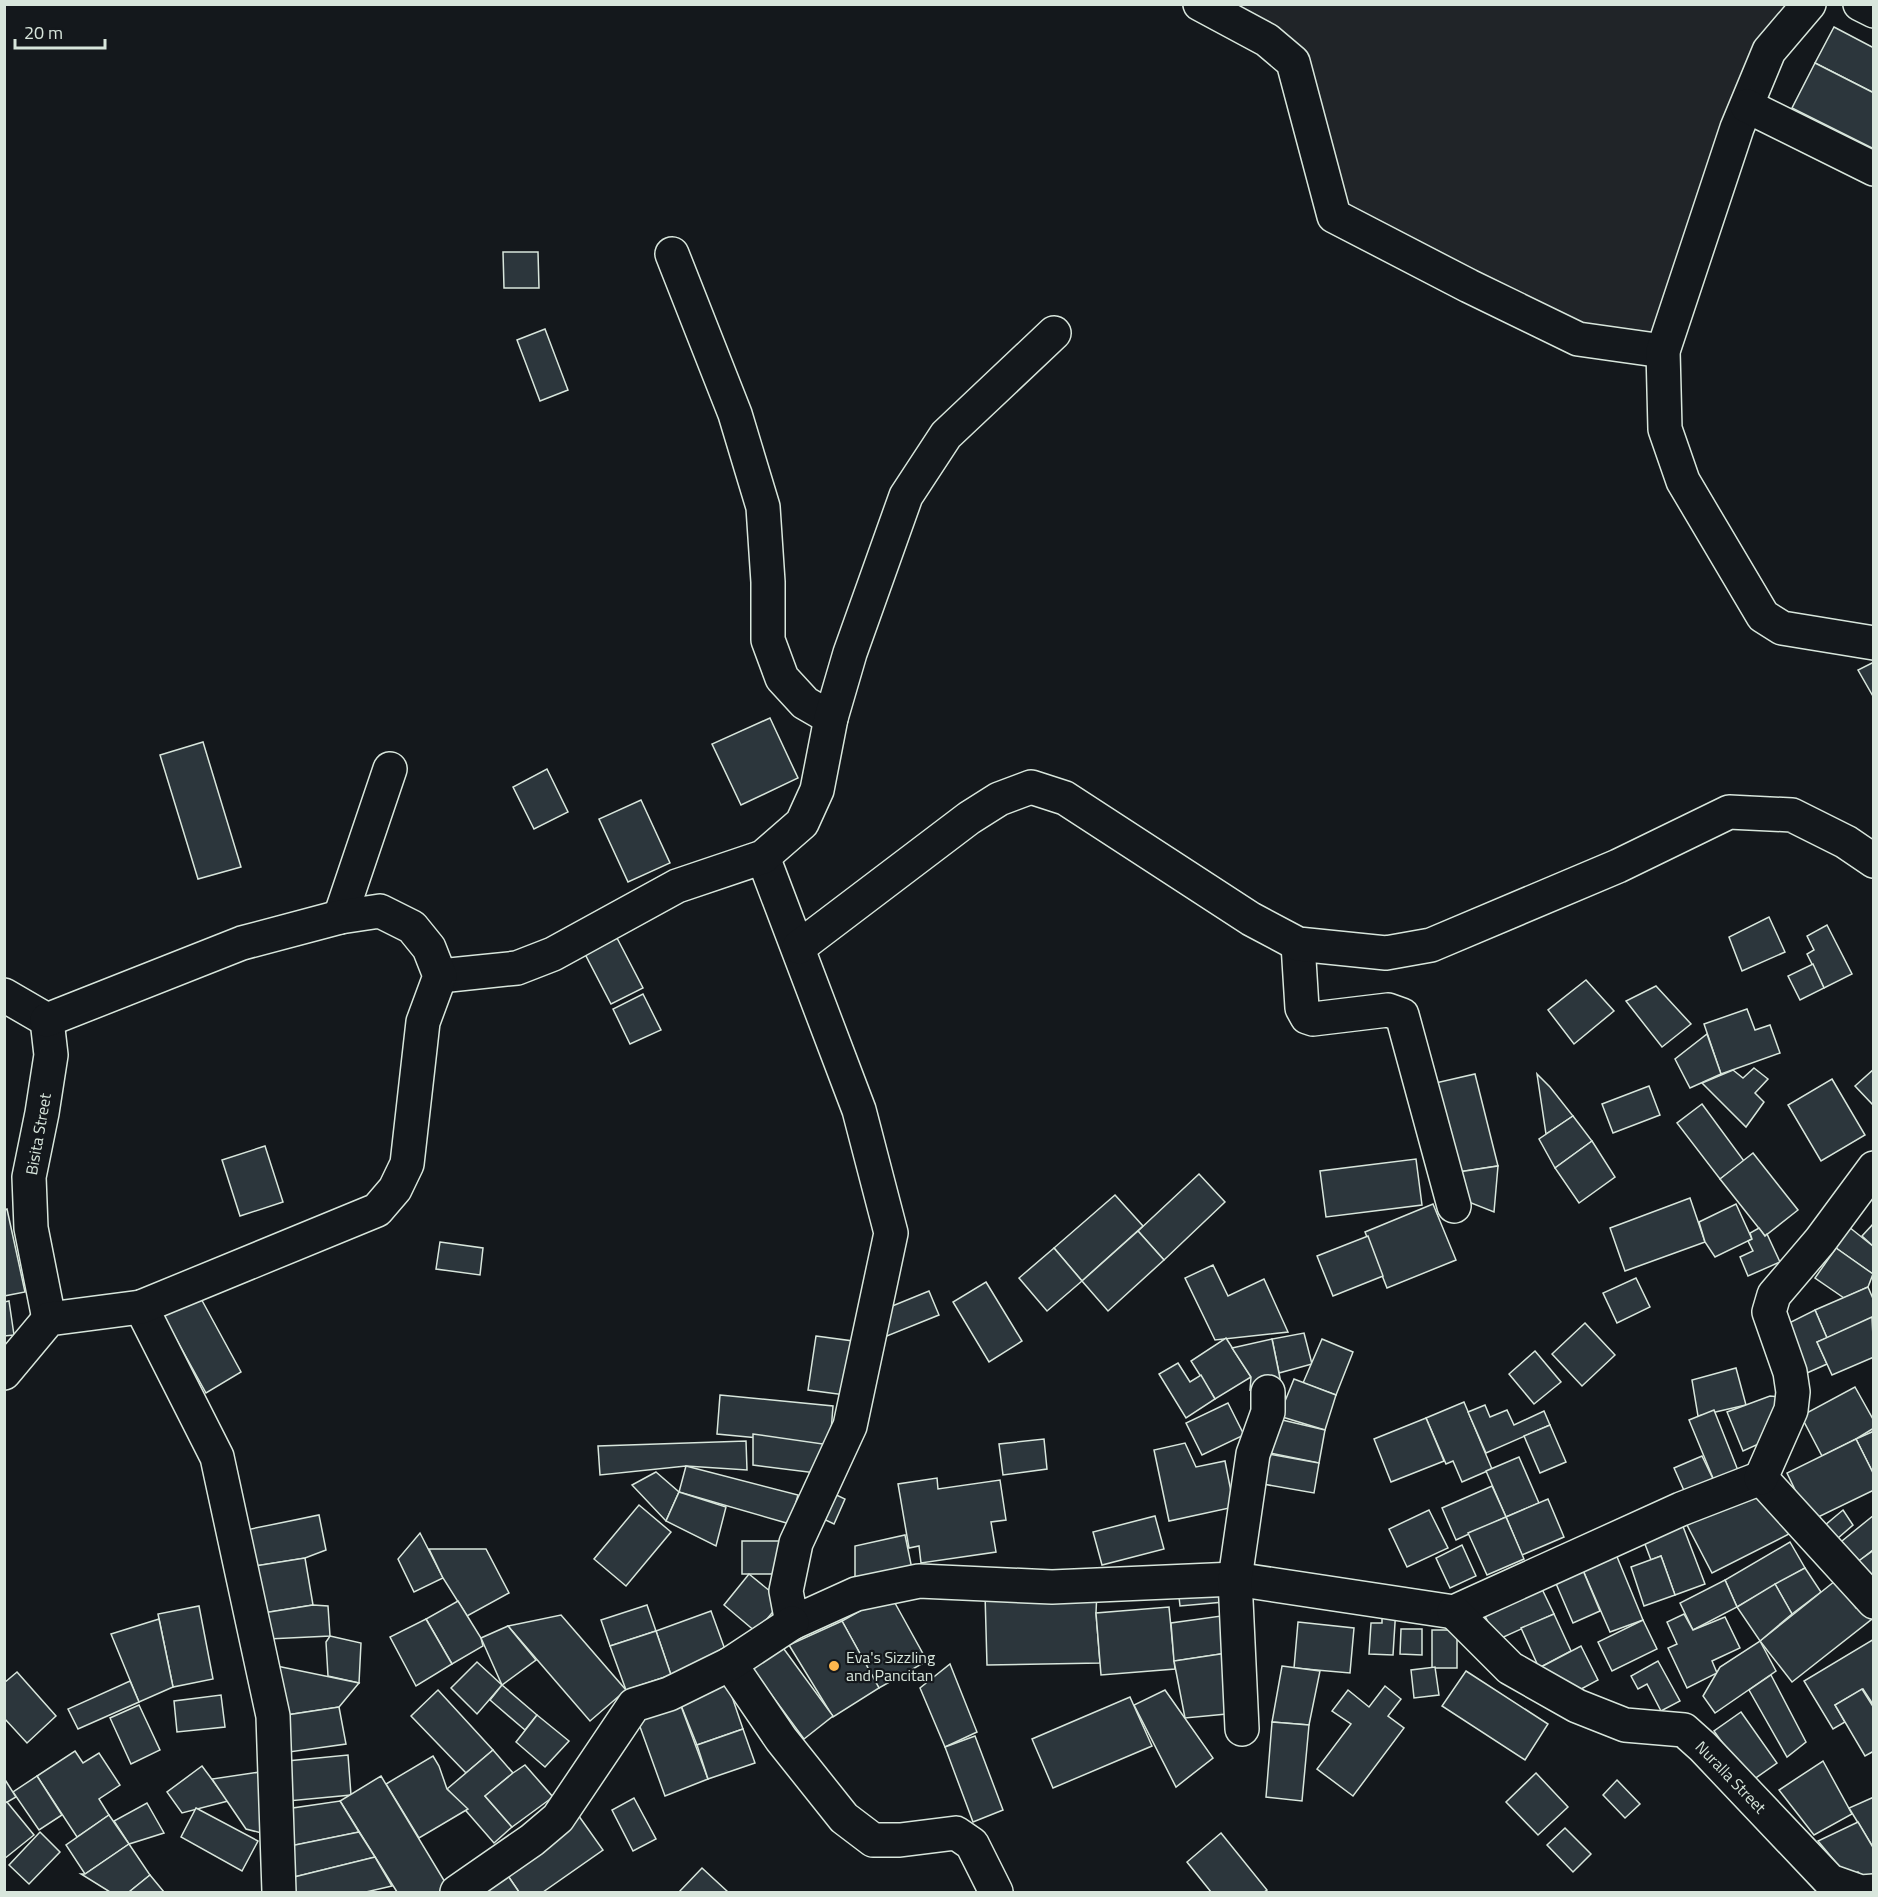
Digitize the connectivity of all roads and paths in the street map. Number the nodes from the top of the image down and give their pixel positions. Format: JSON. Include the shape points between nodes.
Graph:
{"nodes":[{"id":1,"x":1200,"y":4,"type":"edge"},
{"id":2,"x":1809,"y":4,"type":"edge"},
{"id":3,"x":1860,"y":4,"type":"edge"},
{"id":4,"x":1874,"y":11,"type":"edge"},
{"id":5,"x":1747,"y":106,"type":"junction"},
{"id":6,"x":1874,"y":169,"type":"edge"},
{"id":7,"x":672,"y":254,"type":"dead end"},
{"id":8,"x":1054,"y":333,"type":"dead end"},
{"id":9,"x":1663,"y":351,"type":"junction"},
{"id":10,"x":1874,"y":643,"type":"edge"},
{"id":11,"x":831,"y":718,"type":"junction"},
{"id":12,"x":390,"y":769,"type":"dead end"},
{"id":13,"x":763,"y":857,"type":"junction"},
{"id":14,"x":1874,"y":861,"type":"edge"},
{"id":15,"x":340,"y":917,"type":"junction"},
{"id":16,"x":1298,"y":944,"type":"junction"},
{"id":17,"x":799,"y":947,"type":"junction"},
{"id":18,"x":440,"y":976,"type":"junction"},
{"id":19,"x":4,"y":995,"type":"edge"},
{"id":20,"x":47,"y":1020,"type":"junction"},
{"id":21,"x":1874,"y":1168,"type":"edge"},
{"id":22,"x":1454,"y":1206,"type":"dead end"},
{"id":23,"x":141,"y":1307,"type":"junction"},
{"id":24,"x":49,"y":1319,"type":"junction"},
{"id":25,"x":4,"y":1373,"type":"edge"},
{"id":26,"x":1268,"y":1392,"type":"dead end"},
{"id":27,"x":1761,"y":1478,"type":"junction"},
{"id":28,"x":1235,"y":1579,"type":"junction"},
{"id":29,"x":1874,"y":1602,"type":"edge"},
{"id":30,"x":1454,"y":1612,"type":"junction"},
{"id":31,"x":792,"y":1623,"type":"junction"},
{"id":32,"x":730,"y":1664,"type":"junction"},
{"id":33,"x":1242,"y":1729,"type":"dead end"},
{"id":34,"x":1874,"y":1891,"type":"edge"},
{"id":35,"x":279,"y":1893,"type":"edge"},
{"id":36,"x":457,"y":1893,"type":"edge"},
{"id":37,"x":996,"y":1893,"type":"edge"}],
"edges":[{"from":1,"to":9,"type":"street","via":[[1267,40],[1293,62],[1334,216],[1578,339]]},
{"from":2,"to":5,"type":"street","via":[[1769,51]]},
{"from":3,"to":4,"type":"street"},
{"from":5,"to":6,"type":"street"},
{"from":5,"to":9,"type":"street"},
{"from":7,"to":11,"type":"street","via":[[735,414],[763,507],[768,640],[782,678],[805,703]]},
{"from":8,"to":11,"type":"street","via":[[946,435],[906,496],[850,652]]},
{"from":9,"to":10,"type":"street","via":[[1665,429],[1683,481],[1763,616],[1782,628]]},
{"from":11,"to":13,"type":"street","via":[[817,790],[802,823]]},
{"from":12,"to":15,"type":"street"},
{"from":13,"to":17,"type":"street"},
{"from":13,"to":18,"type":"street","via":[[677,886],[553,954],[517,968]]},
{"from":14,"to":16,"type":"street","via":[[1792,815],[1729,812],[1618,866],[1431,945],[1386,953]]},
{"from":15,"to":18,"type":"street","via":[[380,911],[412,927],[429,948]]},
{"from":15,"to":20,"type":"street","via":[[242,943]]},
{"from":16,"to":17,"type":"street","via":[[1251,919],[1065,798],[1031,787],[999,799],[969,818]]},
{"from":16,"to":22,"type":"street","via":[[1302,1008],[1307,1017],[1388,1010],[1402,1015]]},
{"from":17,"to":31,"type":"street","via":[[859,1110],[891,1233],[850,1426],[796,1543],[786,1591]]},
{"from":18,"to":23,"type":"street","via":[[423,1022],[407,1164],[395,1189],[376,1210]]},
{"from":19,"to":20,"type":"street"},
{"from":20,"to":24,"type":"street","name":"Bisita Street","via":[[51,1055],[29,1177],[31,1228]]},
{"from":21,"to":27,"type":"street","via":[[1820,1241],[1774,1294],[1769,1312],[1793,1392],[1791,1410]]},
{"from":23,"to":24,"type":"street"},
{"from":23,"to":35,"type":"street","via":[[217,1457],[273,1716]]},
{"from":24,"to":25,"type":"street"},
{"from":26,"to":28,"type":"street","via":[[1268,1412],[1253,1454]]},
{"from":27,"to":29,"type":"street"},
{"from":27,"to":30,"type":"street","via":[[1681,1509]]},
{"from":28,"to":30,"type":"street"},
{"from":28,"to":31,"type":"street","via":[[1052,1587],[919,1581],[856,1594]]},
{"from":28,"to":33,"type":"street"},
{"from":30,"to":34,"type":"street","name":"Nuralla Street","via":[[1510,1668],[1577,1706],[1625,1725],[1684,1730],[1830,1881],[1861,1892]]},
{"from":31,"to":32,"type":"street"},
{"from":32,"to":36,"type":"street","via":[[669,1694],[634,1705],[558,1818]]},
{"from":32,"to":37,"type":"street","via":[[781,1739],[844,1818],[873,1840],[956,1833],[972,1844]]}]}
